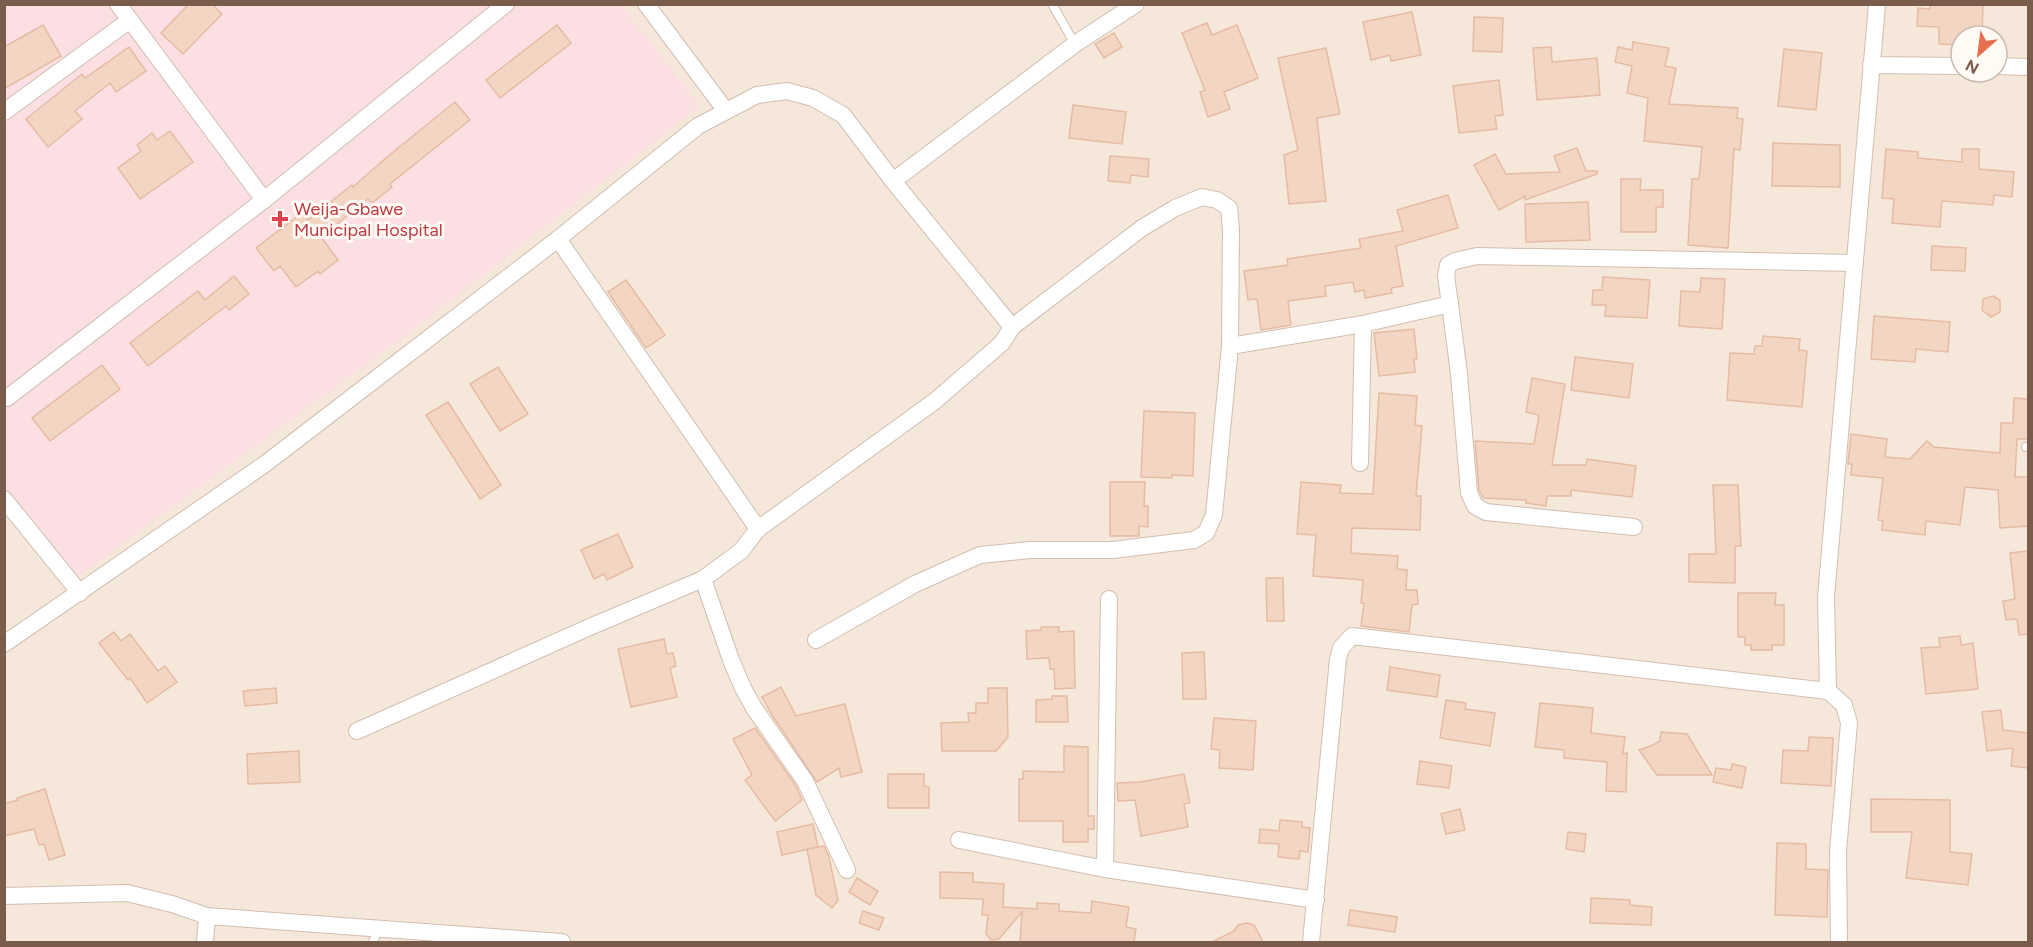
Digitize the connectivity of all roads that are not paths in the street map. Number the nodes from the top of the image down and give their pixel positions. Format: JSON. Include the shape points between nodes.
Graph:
{"nodes":[{"id":1,"x":118,"y":4,"type":"edge"},
{"id":2,"x":506,"y":4,"type":"edge"},
{"id":3,"x":646,"y":4,"type":"edge"},
{"id":4,"x":1052,"y":4,"type":"edge"},
{"id":5,"x":1136,"y":4,"type":"edge"},
{"id":6,"x":1877,"y":4,"type":"edge"},
{"id":7,"x":130,"y":20,"type":"junction"},
{"id":8,"x":1075,"y":44,"type":"junction"},
{"id":9,"x":1872,"y":65,"type":"junction"},
{"id":10,"x":1949,"y":66,"type":"edge"},
{"id":11,"x":2009,"y":66,"type":"edge"},
{"id":12,"x":2028,"y":67,"type":"edge"},
{"id":13,"x":726,"y":111,"type":"junction"},
{"id":14,"x":4,"y":112,"type":"edge"},
{"id":15,"x":893,"y":181,"type":"junction"},
{"id":16,"x":264,"y":200,"type":"junction"},
{"id":17,"x":558,"y":239,"type":"junction"},
{"id":18,"x":1855,"y":263,"type":"junction"},
{"id":19,"x":1450,"y":304,"type":"junction"},
{"id":20,"x":1363,"y":324,"type":"junction"},
{"id":21,"x":1012,"y":327,"type":"junction"},
{"id":22,"x":1230,"y":346,"type":"junction"},
{"id":23,"x":7,"y":398,"type":"dead end"},
{"id":24,"x":1360,"y":463,"type":"dead end"},
{"id":25,"x":4,"y":499,"type":"edge"},
{"id":26,"x":1634,"y":527,"type":"dead end"},
{"id":27,"x":758,"y":529,"type":"junction"},
{"id":28,"x":704,"y":579,"type":"junction"},
{"id":29,"x":80,"y":593,"type":"junction"},
{"id":30,"x":1109,"y":599,"type":"dead end"},
{"id":31,"x":816,"y":640,"type":"dead end"},
{"id":32,"x":4,"y":644,"type":"edge"},
{"id":33,"x":1828,"y":691,"type":"junction"},
{"id":34,"x":357,"y":731,"type":"dead end"},
{"id":35,"x":959,"y":840,"type":"dead end"},
{"id":36,"x":1105,"y":869,"type":"junction"},
{"id":37,"x":847,"y":870,"type":"dead end"},
{"id":38,"x":4,"y":896,"type":"edge"},
{"id":39,"x":1316,"y":900,"type":"junction"},
{"id":40,"x":207,"y":916,"type":"junction"},
{"id":41,"x":375,"y":936,"type":"edge"},
{"id":42,"x":450,"y":938,"type":"edge"},
{"id":43,"x":205,"y":942,"type":"edge"},
{"id":44,"x":562,"y":942,"type":"edge"},
{"id":45,"x":1311,"y":942,"type":"edge"},
{"id":46,"x":1839,"y":942,"type":"edge"}],
"edges":[{"from":1,"to":7,"type":"street"},
{"from":2,"to":16,"type":"street"},
{"from":3,"to":13,"type":"street"},
{"from":4,"to":8,"type":"lane"},
{"from":5,"to":8,"type":"street"},
{"from":6,"to":9,"type":"street"},
{"from":7,"to":14,"type":"street"},
{"from":7,"to":16,"type":"street"},
{"from":8,"to":15,"type":"street"},
{"from":9,"to":10,"type":"street"},
{"from":9,"to":18,"type":"street"},
{"from":11,"to":12,"type":"street"},
{"from":13,"to":15,"type":"street","via":[[757,95],[787,91],[813,98],[843,115]]},
{"from":13,"to":17,"type":"street","via":[[698,126]]},
{"from":15,"to":21,"type":"street"},
{"from":16,"to":23,"type":"street"},
{"from":17,"to":27,"type":"street"},
{"from":17,"to":29,"type":"street","via":[[265,464]]},
{"from":18,"to":19,"type":"street","via":[[1477,256],[1448,265]]},
{"from":18,"to":33,"type":"street","via":[[1826,597]]},
{"from":19,"to":20,"type":"street"},
{"from":19,"to":26,"type":"street","via":[[1469,493],[1475,506],[1486,512]]},
{"from":20,"to":22,"type":"street"},
{"from":20,"to":24,"type":"street"},
{"from":21,"to":22,"type":"street","via":[[1143,228],[1174,208],[1202,197],[1217,200],[1228,208]]},
{"from":21,"to":27,"type":"street","via":[[1002,343],[935,401]]},
{"from":22,"to":31,"type":"street","via":[[1214,515],[1206,533],[1194,540],[1113,550],[1030,550],[980,555],[915,584]]},
{"from":25,"to":29,"type":"street"},
{"from":27,"to":28,"type":"street","via":[[741,551]]},
{"from":28,"to":34,"type":"street"},
{"from":28,"to":37,"type":"street","via":[[743,688],[805,781]]},
{"from":29,"to":32,"type":"street"},
{"from":30,"to":36,"type":"street"},
{"from":33,"to":39,"type":"street","via":[[1352,636],[1341,648],[1338,659]]},
{"from":33,"to":46,"type":"street","via":[[1844,705],[1849,723],[1838,851]]},
{"from":35,"to":36,"type":"street"},
{"from":36,"to":39,"type":"street"},
{"from":38,"to":40,"type":"street","via":[[127,893]]},
{"from":39,"to":45,"type":"street"},
{"from":40,"to":41,"type":"street"},
{"from":40,"to":43,"type":"street"},
{"from":41,"to":42,"type":"street"},
{"from":42,"to":44,"type":"street"}]}
